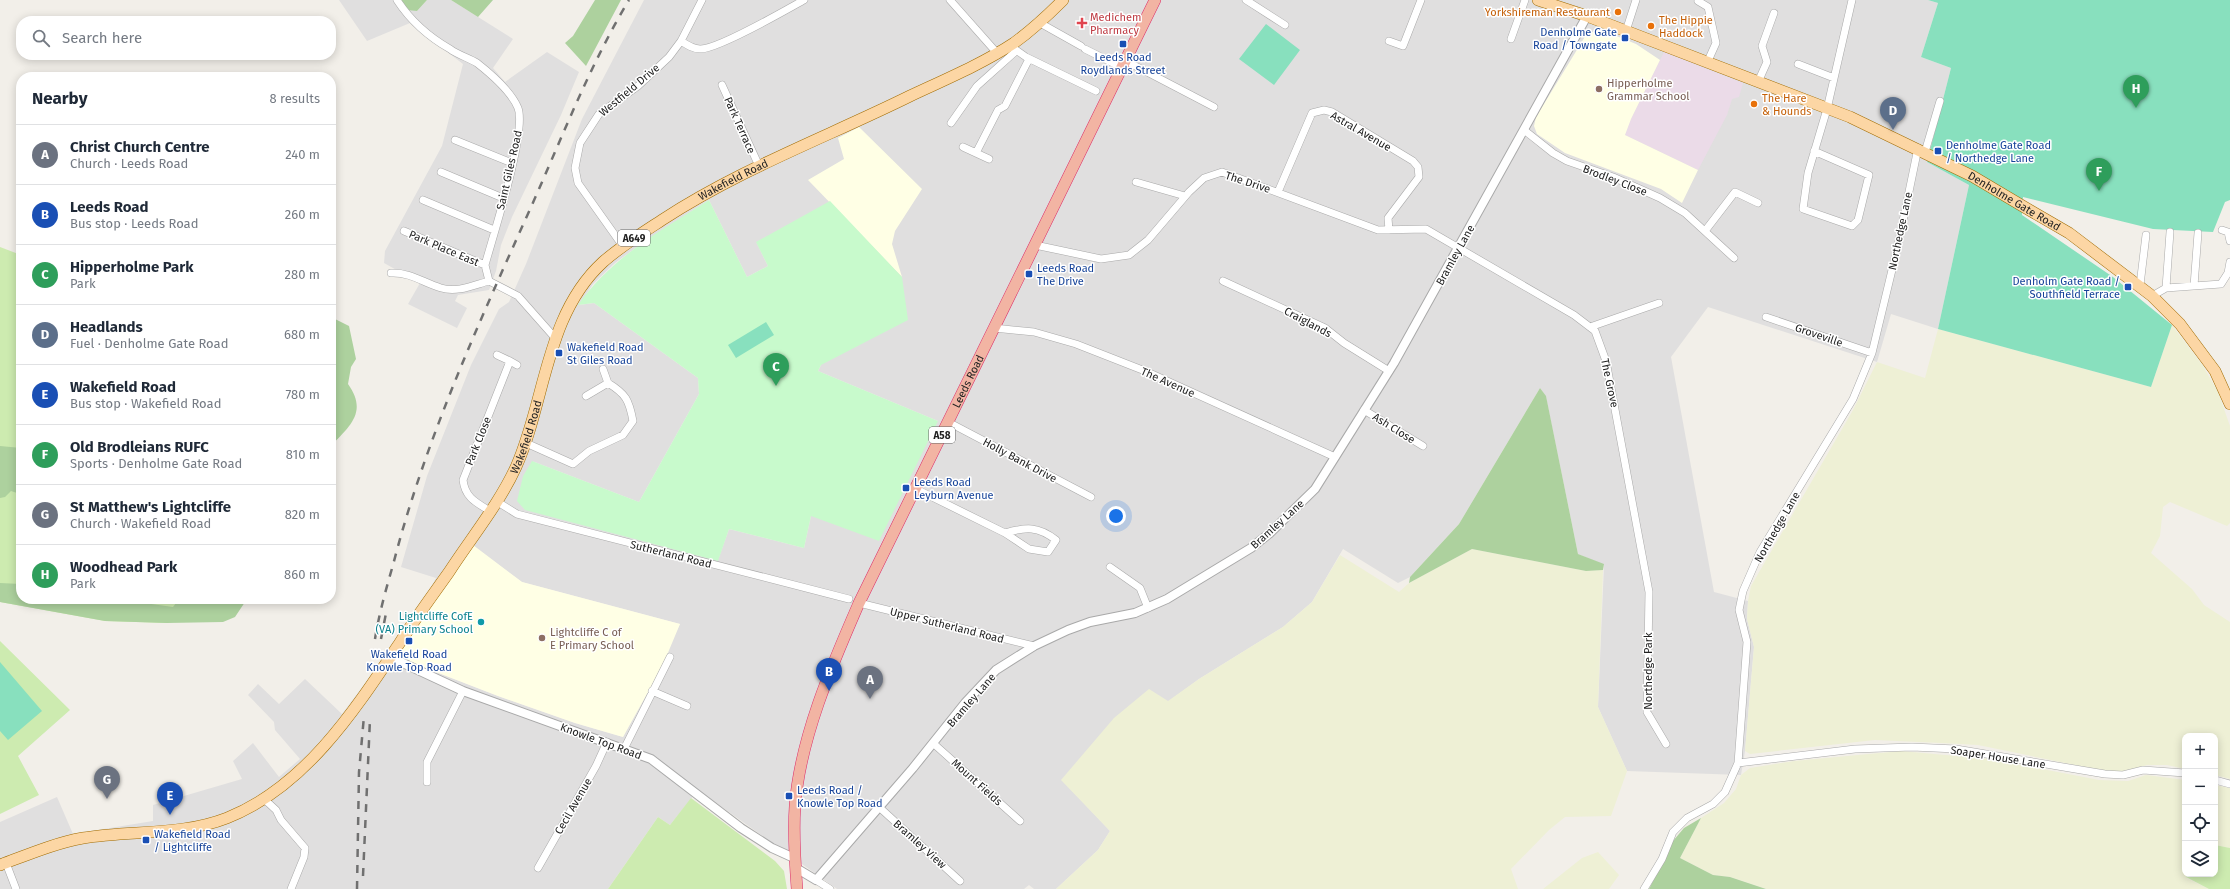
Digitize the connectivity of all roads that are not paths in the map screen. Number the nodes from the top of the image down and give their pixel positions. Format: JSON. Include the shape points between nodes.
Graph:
{"nodes":[{"id":1,"x":397,"y":0,"type":"edge"},
{"id":2,"x":702,"y":0,"type":"edge"},
{"id":3,"x":804,"y":0,"type":"edge"},
{"id":4,"x":950,"y":0,"type":"edge"},
{"id":5,"x":1064,"y":0,"type":"edge"},
{"id":6,"x":1155,"y":0,"type":"edge"},
{"id":7,"x":1246,"y":0,"type":"edge"},
{"id":8,"x":1421,"y":0,"type":"edge"},
{"id":9,"x":1525,"y":0,"type":"edge"},
{"id":10,"x":1538,"y":0,"type":"edge"},
{"id":11,"x":1636,"y":0,"type":"edge"},
{"id":12,"x":1852,"y":0,"type":"edge"},
{"id":13,"x":1698,"y":1,"type":"dead end"},
{"id":14,"x":1774,"y":13,"type":"dead end"},
{"id":15,"x":1587,"y":16,"type":"junction"},
{"id":16,"x":1040,"y":22,"type":"junction"},
{"id":17,"x":1285,"y":25,"type":"dead end"},
{"id":18,"x":1626,"y":31,"type":"junction"},
{"id":19,"x":1512,"y":39,"type":"dead end"},
{"id":20,"x":681,"y":41,"type":"junction"},
{"id":21,"x":1389,"y":42,"type":"dead end"},
{"id":22,"x":1013,"y":48,"type":"junction"},
{"id":23,"x":997,"y":53,"type":"junction"},
{"id":24,"x":1029,"y":59,"type":"junction"},
{"id":25,"x":1707,"y":63,"type":"junction"},
{"id":26,"x":1122,"y":64,"type":"junction"},
{"id":27,"x":1798,"y":64,"type":"dead end"},
{"id":28,"x":1834,"y":78,"type":"junction"},
{"id":29,"x":1758,"y":82,"type":"junction"},
{"id":30,"x":722,"y":85,"type":"dead end"},
{"id":31,"x":1096,"y":91,"type":"dead end"},
{"id":32,"x":1940,"y":101,"type":"dead end"},
{"id":33,"x":1214,"y":107,"type":"dead end"},
{"id":34,"x":1827,"y":109,"type":"junction"},
{"id":35,"x":951,"y":123,"type":"dead end"},
{"id":36,"x":1524,"y":130,"type":"junction"},
{"id":37,"x":455,"y":140,"type":"dead end"},
{"id":38,"x":963,"y":147,"type":"dead end"},
{"id":39,"x":1814,"y":150,"type":"junction"},
{"id":40,"x":1921,"y":150,"type":"junction"},
{"id":41,"x":976,"y":153,"type":"junction"},
{"id":42,"x":989,"y":159,"type":"dead end"},
{"id":43,"x":512,"y":163,"type":"junction"},
{"id":44,"x":759,"y":166,"type":"junction"},
{"id":45,"x":441,"y":172,"type":"dead end"},
{"id":46,"x":1136,"y":182,"type":"dead end"},
{"id":47,"x":1278,"y":192,"type":"junction"},
{"id":48,"x":1185,"y":196,"type":"junction"},
{"id":49,"x":503,"y":198,"type":"junction"},
{"id":50,"x":423,"y":200,"type":"dead end"},
{"id":51,"x":1758,"y":203,"type":"dead end"},
{"id":52,"x":494,"y":230,"type":"junction"},
{"id":53,"x":1389,"y":230,"type":"junction"},
{"id":54,"x":2222,"y":230,"type":"dead end"},
{"id":55,"x":404,"y":231,"type":"dead end"},
{"id":56,"x":1705,"y":231,"type":"junction"},
{"id":57,"x":2170,"y":232,"type":"dead end"},
{"id":58,"x":2198,"y":233,"type":"dead end"},
{"id":59,"x":2146,"y":235,"type":"dead end"},
{"id":60,"x":2230,"y":241,"type":"edge"},
{"id":61,"x":1035,"y":245,"type":"junction"},
{"id":62,"x":622,"y":246,"type":"junction"},
{"id":63,"x":1458,"y":249,"type":"junction"},
{"id":64,"x":1734,"y":258,"type":"dead end"},
{"id":65,"x":2230,"y":262,"type":"edge"},
{"id":66,"x":485,"y":265,"type":"junction"},
{"id":67,"x":391,"y":273,"type":"dead end"},
{"id":68,"x":1223,"y":280,"type":"dead end"},
{"id":69,"x":489,"y":281,"type":"junction"},
{"id":70,"x":2140,"y":285,"type":"junction"},
{"id":71,"x":2194,"y":286,"type":"junction"},
{"id":72,"x":2166,"y":288,"type":"junction"},
{"id":73,"x":2152,"y":296,"type":"junction"},
{"id":74,"x":1659,"y":303,"type":"dead end"},
{"id":75,"x":1766,"y":317,"type":"dead end"},
{"id":76,"x":1590,"y":327,"type":"junction"},
{"id":77,"x":994,"y":328,"type":"junction"},
{"id":78,"x":556,"y":339,"type":"junction"},
{"id":79,"x":1872,"y":353,"type":"junction"},
{"id":80,"x":496,"y":355,"type":"dead end"},
{"id":81,"x":510,"y":361,"type":"junction"},
{"id":82,"x":517,"y":365,"type":"dead end"},
{"id":83,"x":603,"y":369,"type":"dead end"},
{"id":84,"x":1389,"y":371,"type":"junction"},
{"id":85,"x":608,"y":383,"type":"junction"},
{"id":86,"x":586,"y":396,"type":"dead end"},
{"id":87,"x":2230,"y":404,"type":"edge"},
{"id":88,"x":1364,"y":410,"type":"junction"},
{"id":89,"x":948,"y":422,"type":"junction"},
{"id":90,"x":526,"y":443,"type":"junction"},
{"id":91,"x":1423,"y":446,"type":"dead end"},
{"id":92,"x":1335,"y":457,"type":"junction"},
{"id":93,"x":916,"y":489,"type":"junction"},
{"id":94,"x":1091,"y":497,"type":"dead end"},
{"id":95,"x":496,"y":501,"type":"junction"},
{"id":96,"x":490,"y":511,"type":"junction"},
{"id":97,"x":1005,"y":533,"type":"junction"},
{"id":98,"x":1110,"y":567,"type":"dead end"},
{"id":99,"x":1649,"y":592,"type":"joint"},
{"id":100,"x":854,"y":601,"type":"junction"},
{"id":101,"x":1148,"y":608,"type":"junction"},
{"id":102,"x":1034,"y":646,"type":"junction"},
{"id":103,"x":390,"y":657,"type":"junction"},
{"id":104,"x":670,"y":657,"type":"dead end"},
{"id":105,"x":463,"y":691,"type":"junction"},
{"id":106,"x":652,"y":691,"type":"junction"},
{"id":107,"x":687,"y":706,"type":"dead end"},
{"id":108,"x":607,"y":742,"type":"junction"},
{"id":109,"x":934,"y":744,"type":"junction"},
{"id":110,"x":1666,"y":744,"type":"dead end"},
{"id":111,"x":624,"y":749,"type":"junction"},
{"id":112,"x":1738,"y":763,"type":"junction"},
{"id":113,"x":2182,"y":773,"type":"edge"},
{"id":114,"x":2218,"y":781,"type":"edge"},
{"id":115,"x":427,"y":782,"type":"dead end"},
{"id":116,"x":2230,"y":784,"type":"edge"},
{"id":117,"x":262,"y":798,"type":"junction"},
{"id":118,"x":879,"y":807,"type":"junction"},
{"id":119,"x":1020,"y":821,"type":"dead end"},
{"id":120,"x":795,"y":863,"type":"junction"},
{"id":121,"x":3,"y":864,"type":"edge"},
{"id":122,"x":538,"y":868,"type":"dead end"},
{"id":123,"x":816,"y":880,"type":"junction"},
{"id":124,"x":960,"y":880,"type":"dead end"},
{"id":125,"x":16,"y":889,"type":"edge"},
{"id":126,"x":291,"y":889,"type":"edge"},
{"id":127,"x":797,"y":889,"type":"edge"},
{"id":128,"x":830,"y":889,"type":"edge"},
{"id":129,"x":1644,"y":889,"type":"edge"}],
"edges":[{"from":1,"to":43,"type":"street","name":"Saint Giles Road","via":[[407,15],[426,32],[450,50],[476,63],[504,88],[518,108],[520,130]]},
{"from":2,"to":20,"type":"street","name":"Westfield Drive"},
{"from":3,"to":20,"type":"street","via":[[770,20],[706,49],[693,48]]},
{"from":4,"to":23,"type":"street"},
{"from":5,"to":16,"type":"main road","name":"Wakefield Road","number":"A649"},
{"from":6,"to":26,"type":"highway","name":"Leeds Road","number":"A58"},
{"from":7,"to":17,"type":"street"},
{"from":8,"to":21,"type":"street","via":[[1403,46]]},
{"from":9,"to":19,"type":"street"},
{"from":10,"to":15,"type":"main road","name":"Denholme Gate Road"},
{"from":11,"to":18,"type":"street"},
{"from":12,"to":28,"type":"street"},
{"from":13,"to":25,"type":"street","via":[[1708,7],[1716,43]]},
{"from":14,"to":29,"type":"street","via":[[1762,46],[1767,62]]},
{"from":15,"to":18,"type":"main road","name":"Denholme Gate Road"},
{"from":15,"to":36,"type":"street","name":"Bramley Lane"},
{"from":16,"to":22,"type":"main road","name":"Wakefield Road","number":"A649"},
{"from":16,"to":26,"type":"street","via":[[1083,48]]},
{"from":18,"to":25,"type":"main road","name":"Denholme Gate Road"},
{"from":20,"to":62,"type":"street","name":"Westfield Drive","via":[[669,57],[638,86],[599,114],[580,143],[575,168],[578,183]]},
{"from":22,"to":23,"type":"main road","name":"Wakefield Road","number":"A649"},
{"from":22,"to":24,"type":"street"},
{"from":22,"to":35,"type":"street","via":[[977,86]]},
{"from":23,"to":44,"type":"main road","name":"Wakefield Road","number":"A649","via":[[909,97]]},
{"from":24,"to":31,"type":"street"},
{"from":24,"to":41,"type":"street","via":[[1005,106],[998,110]]},
{"from":25,"to":29,"type":"main road","name":"Denholme Gate Road"},
{"from":26,"to":33,"type":"street"},
{"from":26,"to":61,"type":"highway","name":"Leeds Road","number":"A58"},
{"from":27,"to":28,"type":"street"},
{"from":28,"to":34,"type":"street"},
{"from":29,"to":34,"type":"main road","name":"Denholme Gate Road"},
{"from":30,"to":44,"type":"street","name":"Park Terrace"},
{"from":32,"to":40,"type":"street","name":"Northedge Lane"},
{"from":34,"to":39,"type":"street"},
{"from":34,"to":40,"type":"main road","name":"Denholme Gate Road"},
{"from":36,"to":56,"type":"street","name":"Brodley Close","via":[[1567,161],[1613,177],[1660,198],[1685,213]]},
{"from":36,"to":63,"type":"street","name":"Bramley Lane"},
{"from":37,"to":43,"type":"street"},
{"from":38,"to":41,"type":"street"},
{"from":39,"to":39,"type":"street","via":[[1869,175],[1858,220],[1852,226],[1803,209]]},
{"from":40,"to":70,"type":"main road","name":"Denholme Gate Road","via":[[1972,176],[2069,233]]},
{"from":40,"to":79,"type":"street","name":"Northedge Lane"},
{"from":41,"to":42,"type":"street"},
{"from":43,"to":49,"type":"street","name":"Saint Giles Road"},
{"from":44,"to":62,"type":"main road","name":"Wakefield Road","number":"A649","via":[[697,198]]},
{"from":45,"to":49,"type":"street"},
{"from":46,"to":48,"type":"street"},
{"from":47,"to":48,"type":"street","name":"The Drive","via":[[1222,172],[1204,178]]},
{"from":47,"to":53,"type":"street","name":"The Drive","via":[[1378,230]]},
{"from":47,"to":53,"type":"street","name":"Astral Avenue","via":[[1312,113],[1324,110],[1332,112],[1413,161],[1418,167],[1419,177],[1388,218]]},
{"from":48,"to":61,"type":"street","name":"The Drive","via":[[1148,240],[1129,255],[1101,259]]},
{"from":49,"to":52,"type":"street","name":"Saint Giles Road"},
{"from":50,"to":52,"type":"street"},
{"from":51,"to":56,"type":"street","via":[[1735,192]]},
{"from":52,"to":66,"type":"street","name":"Saint Giles Road"},
{"from":53,"to":63,"type":"street","name":"The Drive","via":[[1426,229]]},
{"from":54,"to":60,"type":"street","via":[[2228,232]]},
{"from":55,"to":66,"type":"street","name":"Park Place East"},
{"from":56,"to":64,"type":"street","name":"Brodley Close"},
{"from":57,"to":72,"type":"street"},
{"from":58,"to":71,"type":"street"},
{"from":59,"to":70,"type":"street"},
{"from":61,"to":77,"type":"highway","name":"Leeds Road","number":"A58"},
{"from":62,"to":78,"type":"main road","name":"Wakefield Road","number":"A649","via":[[579,287]]},
{"from":63,"to":76,"type":"street","name":"The Grove"},
{"from":63,"to":84,"type":"street","name":"Bramley Lane"},
{"from":65,"to":71,"type":"street","via":[[2228,273],[2221,284]]},
{"from":66,"to":69,"type":"street","name":"Saint Giles Road"},
{"from":67,"to":69,"type":"street","via":[[402,272],[442,289],[459,290]]},
{"from":68,"to":84,"type":"street","name":"Craiglands","via":[[1325,328]]},
{"from":69,"to":78,"type":"street","via":[[518,296]]},
{"from":70,"to":73,"type":"main road","name":"Denholme Gate Road"},
{"from":71,"to":72,"type":"street"},
{"from":72,"to":73,"type":"street"},
{"from":73,"to":87,"type":"main road","name":"Denholme Gate Road","via":[[2180,324],[2215,371]]},
{"from":74,"to":76,"type":"street"},
{"from":75,"to":79,"type":"street","name":"Groveville"},
{"from":76,"to":99,"type":"street","name":"The Grove","via":[[1595,331],[1606,361]]},
{"from":77,"to":89,"type":"highway","name":"Leeds Road","number":"A58"},
{"from":77,"to":92,"type":"street","name":"The Avenue","via":[[1034,332],[1076,344],[1145,371]]},
{"from":78,"to":90,"type":"main road","name":"Wakefield Road","number":"A649"},
{"from":79,"to":112,"type":"street","name":"Northedge Lane","via":[[1853,400],[1760,552],[1743,591],[1739,610],[1747,642]]},
{"from":80,"to":81,"type":"street"},
{"from":81,"to":82,"type":"street"},
{"from":81,"to":96,"type":"street","name":"Park Close","via":[[463,480],[464,491],[471,500]]},
{"from":83,"to":85,"type":"street"},
{"from":84,"to":88,"type":"street","name":"Bramley Lane"},
{"from":85,"to":86,"type":"street"},
{"from":85,"to":90,"type":"street","via":[[622,392],[630,406],[632,421],[623,435],[589,451],[573,464]]},
{"from":88,"to":91,"type":"street","name":"Ash Close"},
{"from":88,"to":92,"type":"street","name":"Bramley Lane"},
{"from":89,"to":93,"type":"highway","name":"Leeds Road","number":"A58"},
{"from":89,"to":94,"type":"street","name":"Holly Bank Drive"},
{"from":90,"to":95,"type":"main road","name":"Wakefield Road","number":"A649","via":[[514,472]]},
{"from":92,"to":101,"type":"street","name":"Bramley Lane","via":[[1315,489],[1270,533],[1251,548]]},
{"from":93,"to":97,"type":"street"},
{"from":93,"to":100,"type":"highway","name":"Leeds Road","number":"A58"},
{"from":95,"to":96,"type":"main road","name":"Wakefield Road","number":"A649"},
{"from":95,"to":100,"type":"street","name":"Sutherland Road","via":[[517,514]]},
{"from":96,"to":103,"type":"main road","name":"Wakefield Road","number":"A649"},
{"from":97,"to":97,"type":"street","via":[[1030,528],[1046,532],[1056,540],[1048,552],[1029,549]]},
{"from":98,"to":101,"type":"street","via":[[1140,588]]},
{"from":99,"to":110,"type":"street","name":"Northedge Park","via":[[1647,712]]},
{"from":100,"to":102,"type":"street","name":"Upper Sutherland Road"},
{"from":100,"to":120,"type":"highway","name":"Leeds Road","number":"A58","via":[[804,754],[795,806]]},
{"from":101,"to":102,"type":"street","name":"Bramley Lane","via":[[1090,622]]},
{"from":102,"to":109,"type":"street","name":"Bramley Lane","via":[[996,670],[965,703]]},
{"from":103,"to":105,"type":"street","name":"Knowle Top Road"},
{"from":103,"to":117,"type":"main road","name":"Wakefield Road","number":"A649","via":[[333,735],[292,777]]},
{"from":104,"to":106,"type":"street"},
{"from":105,"to":108,"type":"street","name":"Knowle Top Road"},
{"from":105,"to":115,"type":"street","via":[[427,762]]},
{"from":106,"to":107,"type":"street"},
{"from":106,"to":111,"type":"street"},
{"from":108,"to":111,"type":"street","name":"Knowle Top Road"},
{"from":108,"to":122,"type":"street","name":"Cecil Avenue"},
{"from":109,"to":118,"type":"street","name":"Bramley Lane"},
{"from":109,"to":119,"type":"street","name":"Mount Fields"},
{"from":111,"to":120,"type":"street","name":"Knowle Top Road","via":[[651,759],[741,828]]},
{"from":112,"to":113,"type":"street","name":"Soaper House Lane","via":[[1855,749],[1912,747],[1956,749],[2105,774],[2123,775],[2142,770]]},
{"from":112,"to":129,"type":"street","name":"Northedge Lane","via":[[1725,792],[1713,804],[1688,818],[1672,832],[1662,859]]},
{"from":114,"to":116,"type":"street"},
{"from":117,"to":121,"type":"main road","name":"Wakefield Road","number":"A649","via":[[227,818],[197,827],[82,838]]},
{"from":117,"to":126,"type":"street","via":[[276,810],[281,820],[305,848]]},
{"from":118,"to":123,"type":"street","name":"Bramley Lane"},
{"from":118,"to":124,"type":"street","name":"Bramley View"},
{"from":120,"to":123,"type":"street","name":"Knowle Top Road"},
{"from":120,"to":127,"type":"highway","name":"Leeds Road","number":"A58"},
{"from":121,"to":125,"type":"street"},
{"from":123,"to":128,"type":"street"}]}
